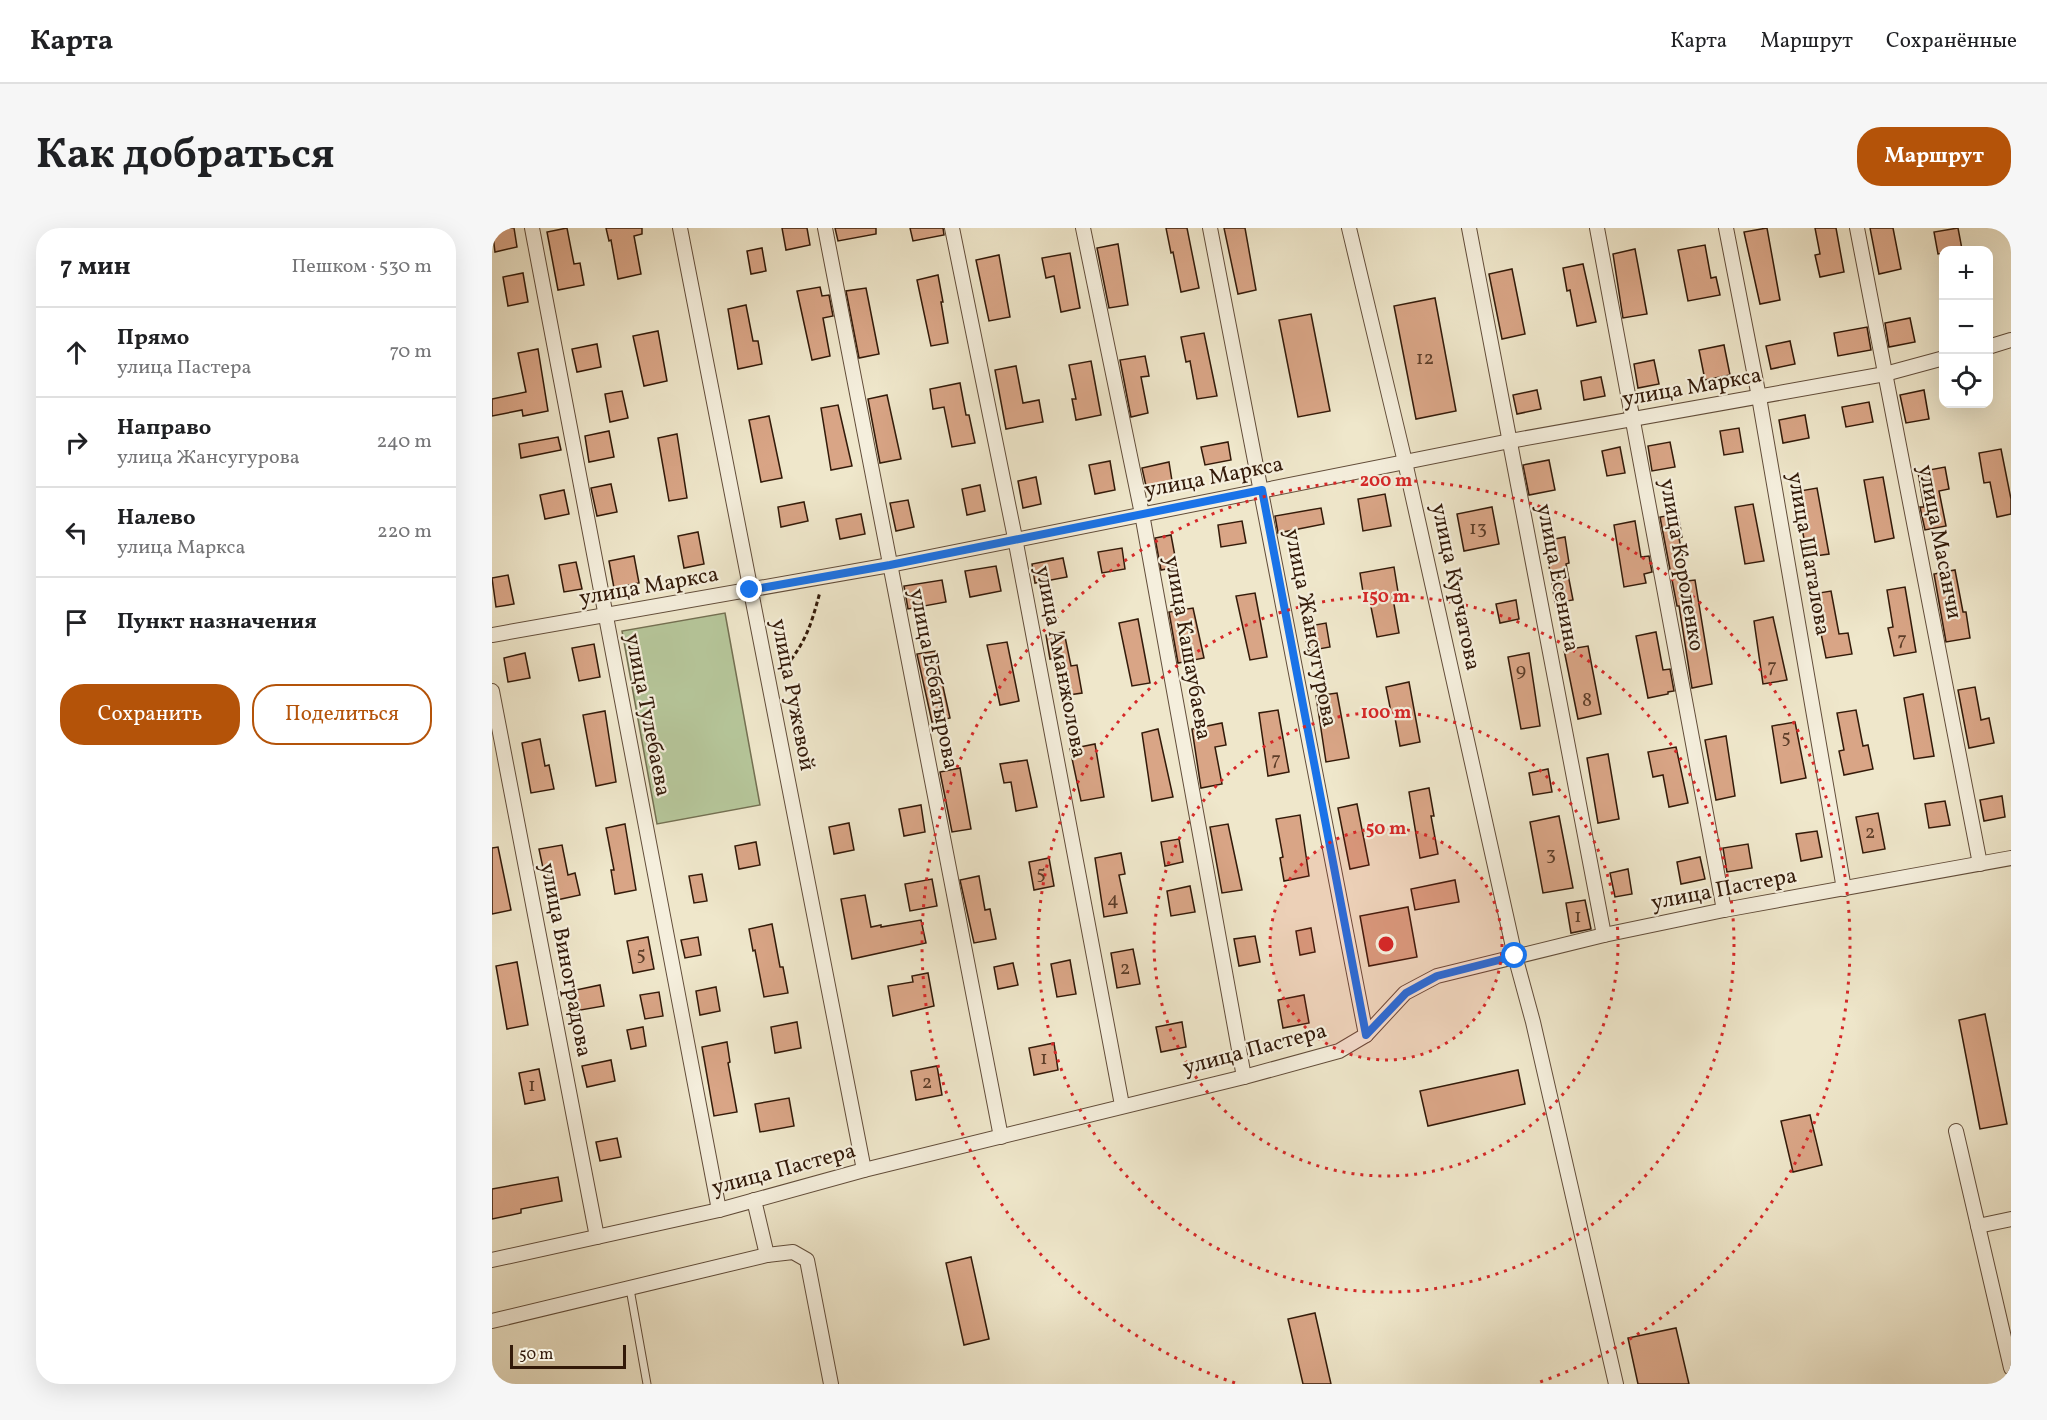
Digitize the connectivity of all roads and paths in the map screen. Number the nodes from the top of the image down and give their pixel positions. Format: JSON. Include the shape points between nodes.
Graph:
{"nodes":[{"id":1,"x":532,"y":228,"type":"edge"},
{"id":2,"x":680,"y":228,"type":"edge"},
{"id":3,"x":825,"y":228,"type":"edge"},
{"id":4,"x":952,"y":228,"type":"edge"},
{"id":5,"x":1083,"y":228,"type":"edge"},
{"id":6,"x":1210,"y":228,"type":"edge"},
{"id":7,"x":1349,"y":228,"type":"edge"},
{"id":8,"x":1469,"y":228,"type":"edge"},
{"id":9,"x":1596,"y":228,"type":"edge"},
{"id":10,"x":1725,"y":228,"type":"edge"},
{"id":11,"x":1857,"y":228,"type":"edge"},
{"id":12,"x":2011,"y":340,"type":"edge"},
{"id":13,"x":1993,"y":346,"type":"edge"},
{"id":14,"x":1939,"y":359,"type":"edge"},
{"id":15,"x":1885,"y":374,"type":"junction"},
{"id":16,"x":1759,"y":397,"type":"junction"},
{"id":17,"x":1633,"y":419,"type":"junction"},
{"id":18,"x":1510,"y":441,"type":"junction"},
{"id":19,"x":1406,"y":462,"type":"junction"},
{"id":20,"x":1262,"y":490,"type":"junction"},
{"id":21,"x":1142,"y":514,"type":"junction"},
{"id":22,"x":1015,"y":538,"type":"junction"},
{"id":23,"x":890,"y":565,"type":"junction"},
{"id":24,"x":824,"y":576,"type":"junction"},
{"id":25,"x":750,"y":590,"type":"junction"},
{"id":26,"x":606,"y":615,"type":"junction"},
{"id":27,"x":492,"y":635,"type":"edge"},
{"id":28,"x":769,"y":687,"type":"junction"},
{"id":29,"x":492,"y":691,"type":"edge"},
{"id":30,"x":2011,"y":858,"type":"edge"},
{"id":31,"x":1980,"y":864,"type":"junction"},
{"id":32,"x":1844,"y":889,"type":"junction"},
{"id":33,"x":1724,"y":910,"type":"junction"},
{"id":34,"x":1604,"y":935,"type":"junction"},
{"id":35,"x":1515,"y":956,"type":"junction"},
{"id":36,"x":1366,"y":1035,"type":"junction"},
{"id":37,"x":1244,"y":1077,"type":"junction"},
{"id":38,"x":1122,"y":1105,"type":"junction"},
{"id":39,"x":1956,"y":1131,"type":"dead end"},
{"id":40,"x":1001,"y":1137,"type":"junction"},
{"id":41,"x":864,"y":1170,"type":"junction"},
{"id":42,"x":754,"y":1200,"type":"junction"},
{"id":43,"x":719,"y":1210,"type":"junction"},
{"id":44,"x":2011,"y":1219,"type":"edge"},
{"id":45,"x":1978,"y":1226,"type":"junction"},
{"id":46,"x":597,"y":1237,"type":"junction"},
{"id":47,"x":767,"y":1255,"type":"junction"},
{"id":48,"x":492,"y":1260,"type":"edge"},
{"id":49,"x":630,"y":1289,"type":"junction"},
{"id":50,"x":492,"y":1320,"type":"edge"},
{"id":51,"x":2011,"y":1368,"type":"edge"},
{"id":52,"x":647,"y":1384,"type":"edge"},
{"id":53,"x":831,"y":1384,"type":"edge"},
{"id":54,"x":1616,"y":1384,"type":"edge"}],
"edges":[{"from":1,"to":26,"type":"street","name":"улица Тулебаева"},
{"from":2,"to":25,"type":"street","name":"улица Ружевой"},
{"from":3,"to":23,"type":"street","name":"улица Есбатырова"},
{"from":4,"to":22,"type":"street","name":"улица Аманжолова"},
{"from":5,"to":21,"type":"street","name":"улица Кашаубаева"},
{"from":6,"to":20,"type":"street","name":"улица Жансугурова"},
{"from":7,"to":19,"type":"street","name":"улица Курчатова"},
{"from":8,"to":18,"type":"street","name":"улица Есенина"},
{"from":9,"to":17,"type":"street","name":"улица Короленко"},
{"from":10,"to":16,"type":"street","name":"улица Шаталова"},
{"from":11,"to":15,"type":"street","name":"улица Масанчи"},
{"from":12,"to":13,"type":"street"},
{"from":14,"to":15,"type":"street","name":"улица Маркса"},
{"from":15,"to":16,"type":"street","name":"улица Маркса"},
{"from":15,"to":31,"type":"street","name":"улица Масанчи"},
{"from":16,"to":17,"type":"street","name":"улица Маркса"},
{"from":16,"to":32,"type":"street","name":"улица Шаталова"},
{"from":17,"to":18,"type":"street","name":"улица Маркса"},
{"from":17,"to":33,"type":"street","name":"улица Короленко"},
{"from":18,"to":19,"type":"street","name":"улица Маркса"},
{"from":18,"to":34,"type":"street","name":"улица Есенина"},
{"from":19,"to":20,"type":"street","name":"улица Маркса"},
{"from":19,"to":35,"type":"street","name":"улица Курчатова"},
{"from":20,"to":21,"type":"street","name":"улица Маркса"},
{"from":20,"to":36,"type":"street","name":"улица Жансугурова"},
{"from":21,"to":22,"type":"street","name":"улица Маркса"},
{"from":21,"to":37,"type":"street","name":"улица Кашаубаева"},
{"from":22,"to":23,"type":"street","name":"улица Маркса"},
{"from":22,"to":38,"type":"street","name":"улица Аманжолова"},
{"from":23,"to":24,"type":"street","name":"улица Маркса"},
{"from":23,"to":40,"type":"street","name":"улица Есбатырова"},
{"from":24,"to":25,"type":"street","name":"улица Маркса"},
{"from":24,"to":28,"type":"path","via":[[806,637]]},
{"from":25,"to":26,"type":"street","name":"улица Маркса"},
{"from":25,"to":28,"type":"street","name":"улица Ружевой"},
{"from":26,"to":27,"type":"street","name":"улица Маркса"},
{"from":26,"to":43,"type":"street","name":"улица Тулебаева"},
{"from":28,"to":41,"type":"street","name":"улица Ружевой"},
{"from":29,"to":46,"type":"street","name":"улица Виноградова"},
{"from":30,"to":31,"type":"street","name":"улица Пастера"},
{"from":31,"to":32,"type":"street","name":"улица Пастера"},
{"from":32,"to":33,"type":"street","name":"улица Пастера"},
{"from":33,"to":34,"type":"street","name":"улица Пастера"},
{"from":34,"to":35,"type":"street","name":"улица Пастера"},
{"from":35,"to":36,"type":"street","name":"улица Пастера","via":[[1437,976],[1406,993]]},
{"from":35,"to":54,"type":"street","name":"улица Курчатова"},
{"from":36,"to":37,"type":"street","name":"улица Пастера","via":[[1339,1051]]},
{"from":37,"to":38,"type":"street","name":"улица Пастера"},
{"from":38,"to":40,"type":"street","name":"улица Пастера"},
{"from":39,"to":45,"type":"street"},
{"from":40,"to":41,"type":"street","name":"улица Пастера"},
{"from":41,"to":42,"type":"street","name":"улица Пастера"},
{"from":42,"to":43,"type":"street","name":"улица Пастера"},
{"from":42,"to":47,"type":"street"},
{"from":43,"to":46,"type":"street","name":"улица Пастера"},
{"from":44,"to":45,"type":"street"},
{"from":45,"to":51,"type":"street"},
{"from":46,"to":48,"type":"street","name":"улица Пастера"},
{"from":47,"to":49,"type":"street"},
{"from":47,"to":53,"type":"street","via":[[793,1252],[807,1260]]},
{"from":49,"to":50,"type":"street"},
{"from":49,"to":52,"type":"lane"}]}
